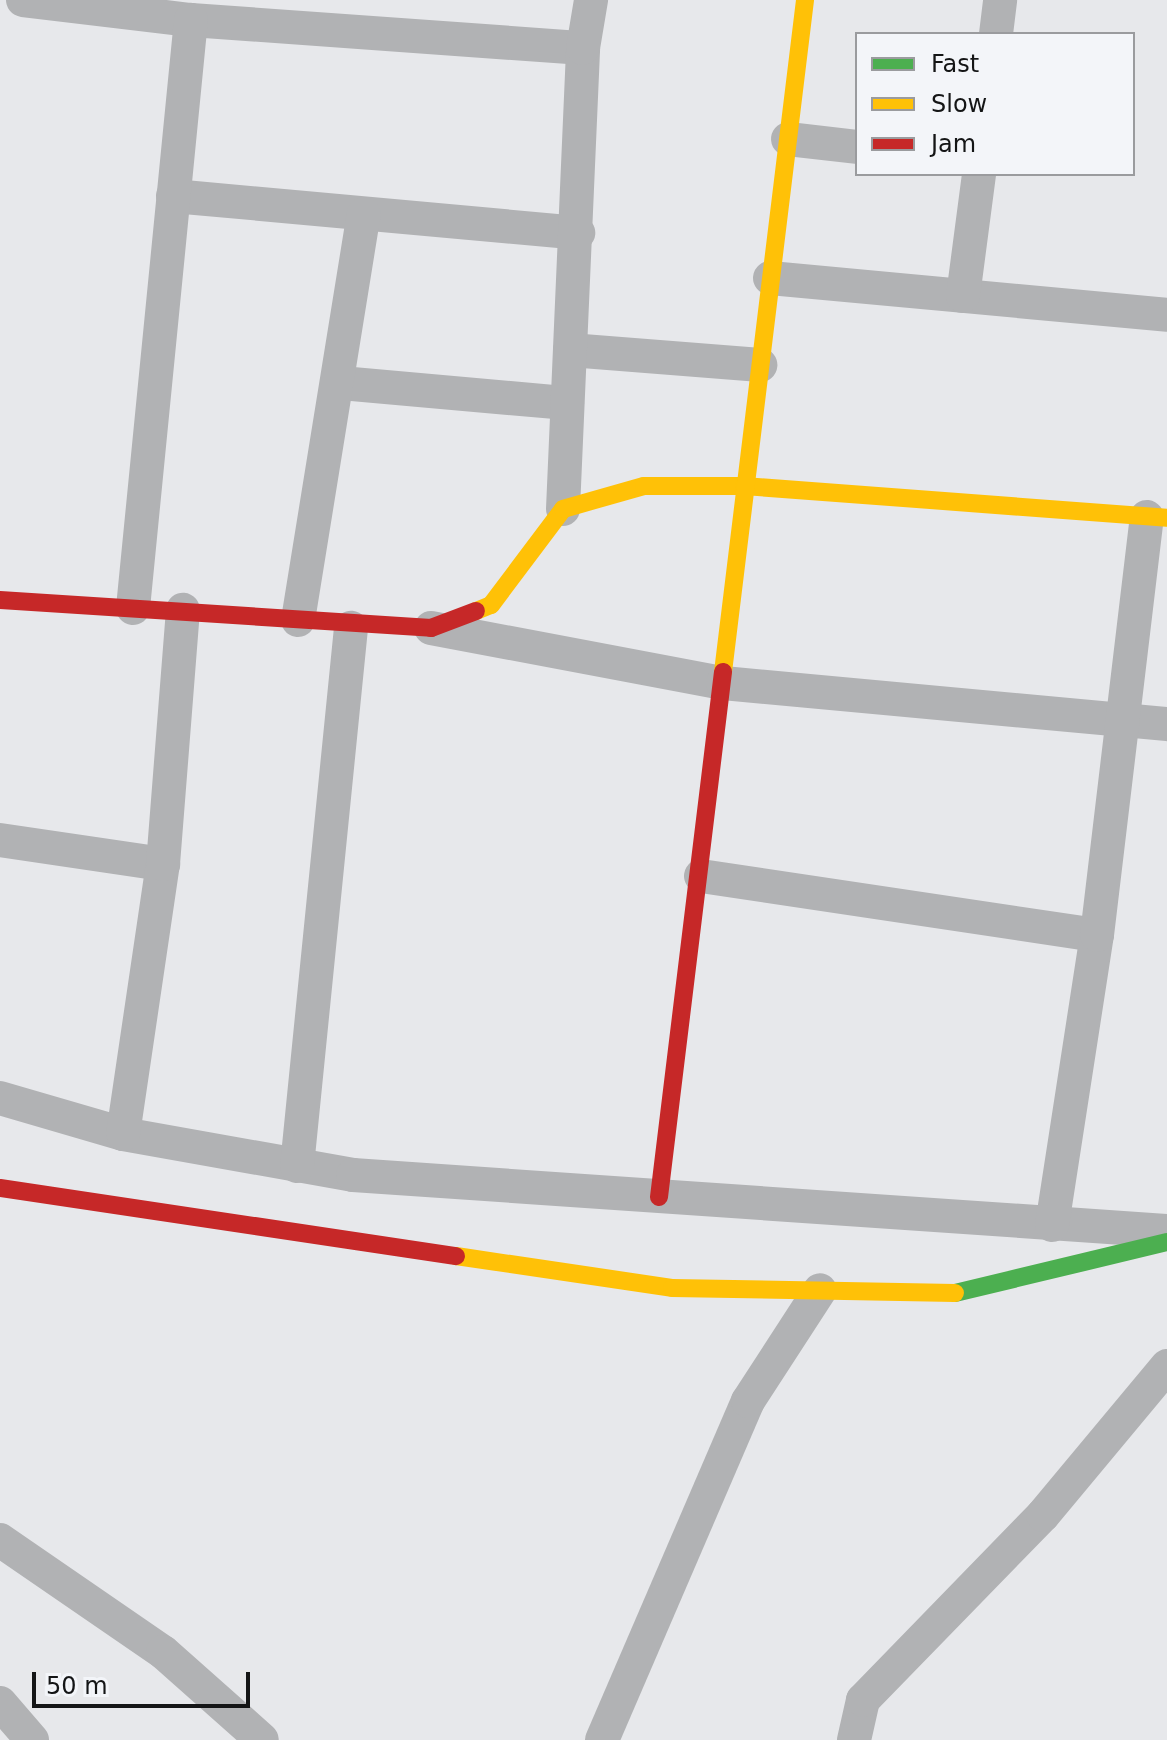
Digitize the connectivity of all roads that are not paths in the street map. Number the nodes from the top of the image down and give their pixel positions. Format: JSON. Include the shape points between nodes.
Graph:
{"nodes":[{"id":1,"x":23,"y":0,"type":"edge"},
{"id":2,"x":591,"y":0,"type":"edge"},
{"id":3,"x":805,"y":0,"type":"edge"},
{"id":4,"x":1000,"y":0,"type":"edge"},
{"id":5,"x":191,"y":20,"type":"junction"},
{"id":6,"x":996,"y":32,"type":"edge"},
{"id":7,"x":583,"y":48,"type":"junction"},
{"id":8,"x":788,"y":139,"type":"junction"},
{"id":9,"x":855,"y":147,"type":"edge"},
{"id":10,"x":979,"y":176,"type":"edge"},
{"id":11,"x":173,"y":196,"type":"junction"},
{"id":12,"x":364,"y":214,"type":"junction"},
{"id":13,"x":578,"y":233,"type":"junction"},
{"id":14,"x":770,"y":278,"type":"junction"},
{"id":15,"x":963,"y":296,"type":"junction"},
{"id":16,"x":1167,"y":315,"type":"edge"},
{"id":17,"x":570,"y":350,"type":"junction"},
{"id":18,"x":760,"y":365,"type":"junction"},
{"id":19,"x":341,"y":383,"type":"junction"},
{"id":20,"x":567,"y":403,"type":"junction"},
{"id":21,"x":744,"y":486,"type":"junction"},
{"id":22,"x":563,"y":509,"type":"junction"},
{"id":23,"x":1157,"y":518,"type":"edge"},
{"id":24,"x":0,"y":600,"type":"edge"},
{"id":25,"x":133,"y":608,"type":"junction"},
{"id":26,"x":183,"y":610,"type":"junction"},
{"id":27,"x":298,"y":620,"type":"junction"},
{"id":28,"x":351,"y":628,"type":"junction"},
{"id":29,"x":431,"y":628,"type":"junction"},
{"id":30,"x":723,"y":683,"type":"junction"},
{"id":31,"x":1124,"y":719,"type":"junction"},
{"id":32,"x":1167,"y":724,"type":"edge"},
{"id":33,"x":0,"y":840,"type":"edge"},
{"id":34,"x":163,"y":864,"type":"junction"},
{"id":35,"x":701,"y":876,"type":"junction"},
{"id":36,"x":1097,"y":935,"type":"junction"},
{"id":37,"x":0,"y":1098,"type":"edge"},
{"id":38,"x":123,"y":1134,"type":"junction"},
{"id":39,"x":297,"y":1166,"type":"junction"},
{"id":40,"x":0,"y":1188,"type":"edge"},
{"id":41,"x":659,"y":1197,"type":"junction"},
{"id":42,"x":1052,"y":1225,"type":"junction"},
{"id":43,"x":1167,"y":1231,"type":"edge"},
{"id":44,"x":1167,"y":1242,"type":"edge"},
{"id":45,"x":820,"y":1290,"type":"junction"},
{"id":46,"x":1167,"y":1366,"type":"edge"},
{"id":47,"x":0,"y":1540,"type":"edge"},
{"id":48,"x":0,"y":1703,"type":"edge"},
{"id":49,"x":251,"y":1735,"type":"edge"},
{"id":50,"x":32,"y":1740,"type":"edge"},
{"id":51,"x":602,"y":1740,"type":"edge"},
{"id":52,"x":854,"y":1740,"type":"edge"}],
"edges":[{"from":1,"to":5,"type":"street"},
{"from":2,"to":7,"type":"street"},
{"from":3,"to":8,"type":"street"},
{"from":4,"to":6,"type":"street"},
{"from":5,"to":7,"type":"street"},
{"from":5,"to":11,"type":"street"},
{"from":7,"to":13,"type":"street"},
{"from":8,"to":9,"type":"street"},
{"from":8,"to":14,"type":"street"},
{"from":10,"to":15,"type":"street"},
{"from":11,"to":12,"type":"street"},
{"from":11,"to":25,"type":"street"},
{"from":12,"to":13,"type":"street"},
{"from":12,"to":19,"type":"street"},
{"from":13,"to":17,"type":"street"},
{"from":14,"to":15,"type":"street"},
{"from":14,"to":18,"type":"street"},
{"from":15,"to":16,"type":"street"},
{"from":17,"to":18,"type":"street"},
{"from":17,"to":20,"type":"street"},
{"from":18,"to":21,"type":"street"},
{"from":19,"to":20,"type":"street"},
{"from":19,"to":27,"type":"street"},
{"from":20,"to":22,"type":"street"},
{"from":21,"to":22,"type":"street","via":[[644,486]]},
{"from":21,"to":23,"type":"street"},
{"from":21,"to":30,"type":"street"},
{"from":22,"to":29,"type":"street","via":[[491,605]]},
{"from":23,"to":31,"type":"street"},
{"from":24,"to":25,"type":"street"},
{"from":25,"to":26,"type":"street"},
{"from":26,"to":27,"type":"street"},
{"from":26,"to":34,"type":"street"},
{"from":27,"to":28,"type":"street"},
{"from":28,"to":29,"type":"street"},
{"from":28,"to":39,"type":"street"},
{"from":29,"to":30,"type":"street"},
{"from":30,"to":31,"type":"street"},
{"from":30,"to":35,"type":"street"},
{"from":31,"to":32,"type":"street"},
{"from":31,"to":36,"type":"street"},
{"from":33,"to":34,"type":"street"},
{"from":34,"to":38,"type":"street"},
{"from":35,"to":36,"type":"street"},
{"from":35,"to":41,"type":"street"},
{"from":36,"to":42,"type":"street"},
{"from":37,"to":38,"type":"street"},
{"from":38,"to":39,"type":"street"},
{"from":39,"to":41,"type":"street"},
{"from":40,"to":45,"type":"street","via":[[672,1288]]},
{"from":41,"to":42,"type":"street"},
{"from":42,"to":43,"type":"street"},
{"from":44,"to":45,"type":"street","via":[[977,1293]]},
{"from":45,"to":51,"type":"street","via":[[748,1401]]},
{"from":46,"to":52,"type":"street","via":[[1043,1515],[863,1700]]},
{"from":47,"to":49,"type":"street","via":[[163,1652]]},
{"from":48,"to":50,"type":"street"}]}
